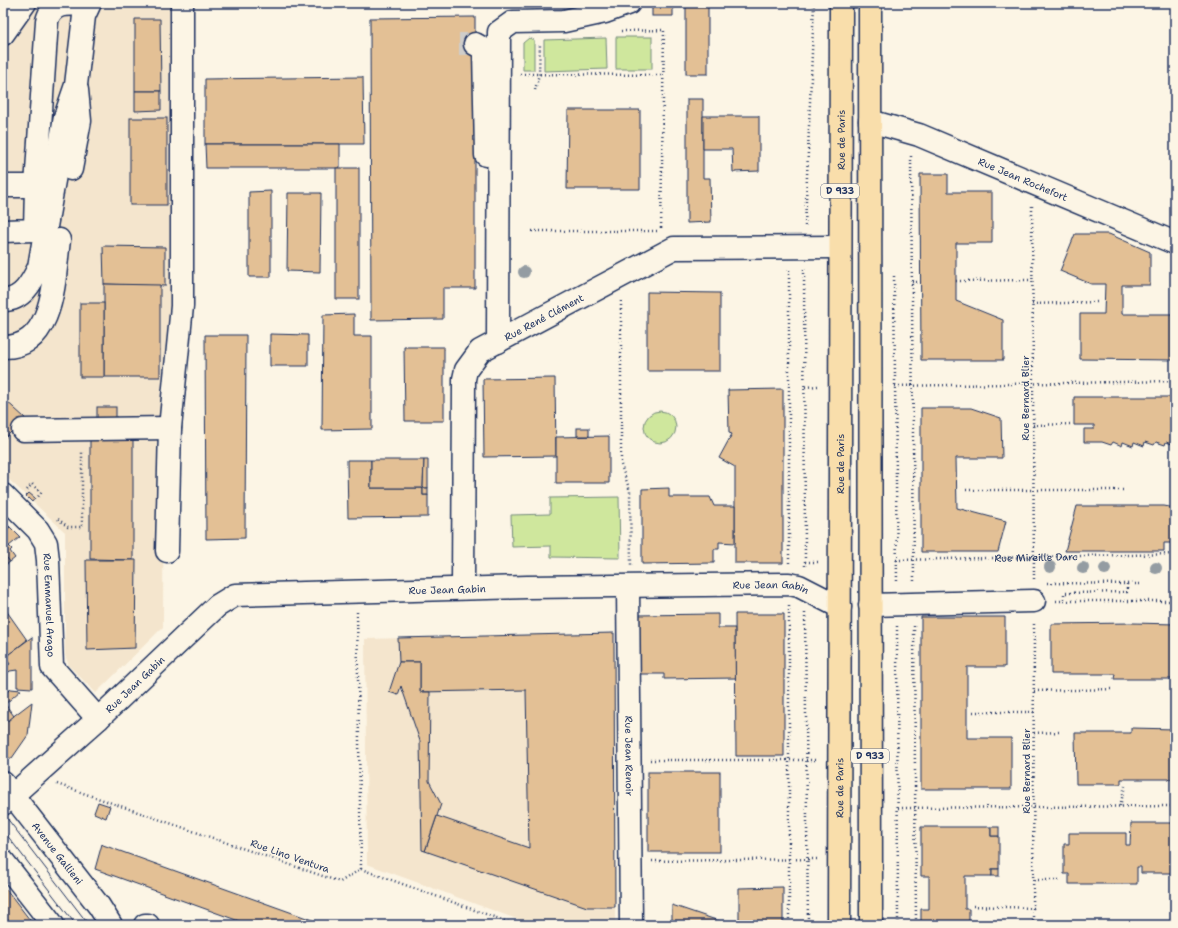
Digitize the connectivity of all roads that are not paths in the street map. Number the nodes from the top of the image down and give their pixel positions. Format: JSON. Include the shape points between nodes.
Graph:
{"nodes":[{"id":1,"x":8,"y":3,"type":"edge"},
{"id":2,"x":25,"y":3,"type":"edge"},
{"id":3,"x":182,"y":3,"type":"edge"},
{"id":4,"x":629,"y":3,"type":"edge"},
{"id":5,"x":841,"y":3,"type":"edge"},
{"id":6,"x":870,"y":3,"type":"edge"},
{"id":7,"x":89,"y":4,"type":"edge"},
{"id":8,"x":6,"y":30,"type":"edge"},
{"id":9,"x":474,"y":44,"type":"dead end"},
{"id":10,"x":76,"y":85,"type":"junction"},
{"id":11,"x":870,"y":122,"type":"junction"},
{"id":12,"x":500,"y":173,"type":"junction"},
{"id":13,"x":3,"y":186,"type":"edge"},
{"id":14,"x":36,"y":186,"type":"junction"},
{"id":15,"x":3,"y":231,"type":"edge"},
{"id":16,"x":1175,"y":243,"type":"edge"},
{"id":17,"x":840,"y":247,"type":"junction"},
{"id":18,"x":3,"y":300,"type":"edge"},
{"id":19,"x":498,"y":342,"type":"junction"},
{"id":20,"x":3,"y":347,"type":"edge"},
{"id":21,"x":170,"y":428,"type":"junction"},
{"id":22,"x":23,"y":430,"type":"dead end"},
{"id":23,"x":12,"y":486,"type":"edge"},
{"id":24,"x":167,"y":551,"type":"dead end"},
{"id":25,"x":628,"y":587,"type":"junction"},
{"id":26,"x":463,"y":588,"type":"junction"},
{"id":27,"x":1038,"y":600,"type":"road end"},
{"id":28,"x":870,"y":605,"type":"junction"},
{"id":29,"x":840,"y":607,"type":"junction"},
{"id":30,"x":98,"y":719,"type":"junction"},
{"id":31,"x":6,"y":794,"type":"edge"},
{"id":32,"x":3,"y":861,"type":"edge"},
{"id":33,"x":53,"y":925,"type":"edge"},
{"id":34,"x":111,"y":925,"type":"edge"},
{"id":35,"x":631,"y":925,"type":"edge"},
{"id":36,"x":839,"y":925,"type":"edge"},
{"id":37,"x":871,"y":925,"type":"edge"}],
"edges":[{"from":1,"to":8,"type":"street"},
{"from":2,"to":8,"type":"street"},
{"from":3,"to":21,"type":"street","via":[[182,306]]},
{"from":4,"to":12,"type":"street","via":[[605,12],[564,21],[513,22],[499,32]]},
{"from":5,"to":17,"type":"main road","name":"Rue de Paris","number":"D 933"},
{"from":6,"to":11,"type":"main road","number":"D 933"},
{"from":7,"to":10,"type":"street","via":[[84,16]]},
{"from":7,"to":14,"type":"street","via":[[57,5],[48,16]]},
{"from":9,"to":12,"type":"street","via":[[484,49],[484,153]]},
{"from":10,"to":18,"type":"street","via":[[65,117],[39,267],[28,287],[13,299]]},
{"from":10,"to":20,"type":"street","via":[[80,121],[60,227],[50,304],[40,329],[31,338],[21,344]]},
{"from":11,"to":16,"type":"street","name":"Rue Jean Rochefort","via":[[911,133]]},
{"from":11,"to":28,"type":"main road","number":"D 933"},
{"from":12,"to":19,"type":"street"},
{"from":13,"to":14,"type":"street"},
{"from":14,"to":15,"type":"street","via":[[35,230]]},
{"from":17,"to":19,"type":"street","name":"Rue René Clément","via":[[674,248]]},
{"from":17,"to":29,"type":"main road","name":"Rue de Paris","number":"D 933"},
{"from":19,"to":26,"type":"street","name":"Rue René Clément","via":[[480,351],[466,370],[464,378]]},
{"from":21,"to":22,"type":"street"},
{"from":21,"to":24,"type":"street"},
{"from":23,"to":30,"type":"street","name":"Rue Emmanuel Arago","via":[[46,543],[52,666]]},
{"from":25,"to":26,"type":"street","name":"Rue Jean Gabin"},
{"from":25,"to":29,"type":"street","name":"Rue Jean Gabin","via":[[789,584],[805,589]]},
{"from":25,"to":35,"type":"street","name":"Rue Jean Renoir"},
{"from":26,"to":30,"type":"street","name":"Rue Jean Gabin","via":[[235,595],[217,606]]},
{"from":27,"to":28,"type":"street"},
{"from":28,"to":37,"type":"main road","number":"D 933"},
{"from":29,"to":36,"type":"main road","name":"Rue de Paris","number":"D 933"},
{"from":30,"to":31,"type":"street"},
{"from":31,"to":34,"type":"street","name":"Avenue Gallieni","via":[[99,906]]},
{"from":32,"to":33,"type":"street"}]}
